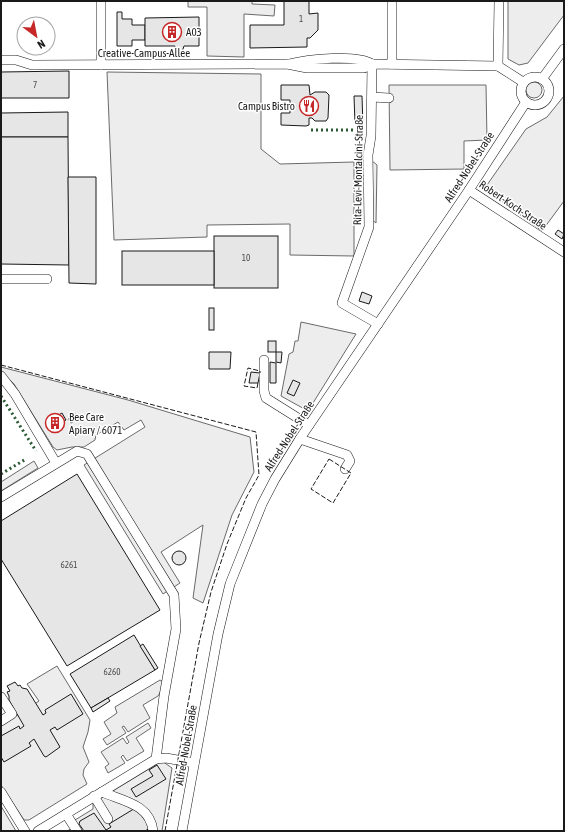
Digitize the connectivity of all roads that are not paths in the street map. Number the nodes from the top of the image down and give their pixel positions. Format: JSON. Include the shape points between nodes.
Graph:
{"nodes":[{"id":1,"x":101,"y":1,"type":"edge"},
{"id":2,"x":392,"y":1,"type":"edge"},
{"id":3,"x":499,"y":1,"type":"edge"},
{"id":4,"x":564,"y":49,"type":"edge"},
{"id":5,"x":1,"y":60,"type":"edge"},
{"id":6,"x":372,"y":64,"type":"junction"},
{"id":7,"x":392,"y":64,"type":"junction"},
{"id":8,"x":101,"y":65,"type":"junction"},
{"id":9,"x":498,"y":66,"type":"junction"},
{"id":10,"x":542,"y":78,"type":"junction"},
{"id":11,"x":523,"y":82,"type":"junction"},
{"id":12,"x":372,"y":97,"type":"junction"},
{"id":13,"x":389,"y":98,"type":"dead end"},
{"id":14,"x":526,"y":102,"type":"junction"},
{"id":15,"x":469,"y":190,"type":"junction"},
{"id":16,"x":564,"y":252,"type":"edge"},
{"id":17,"x":1,"y":279,"type":"edge"},
{"id":18,"x":47,"y":280,"type":"dead end"},
{"id":19,"x":378,"y":324,"type":"junction"},
{"id":20,"x":264,"y":360,"type":"dead end"},
{"id":21,"x":1,"y":376,"type":"edge"},
{"id":22,"x":309,"y":425,"type":"junction"},
{"id":23,"x":300,"y":439,"type":"junction"},
{"id":24,"x":56,"y":463,"type":"junction"},
{"id":25,"x":345,"y":469,"type":"dead end"},
{"id":26,"x":1,"y":497,"type":"edge"},
{"id":27,"x":1,"y":697,"type":"edge"},
{"id":28,"x":1,"y":721,"type":"edge"},
{"id":29,"x":156,"y":758,"type":"junction"},
{"id":30,"x":194,"y":763,"type":"junction"},
{"id":31,"x":1,"y":792,"type":"edge"},
{"id":32,"x":98,"y":794,"type":"junction"},
{"id":33,"x":66,"y":814,"type":"junction"},
{"id":34,"x":108,"y":819,"type":"dead end"},
{"id":35,"x":25,"y":831,"type":"edge"},
{"id":36,"x":38,"y":831,"type":"edge"},
{"id":37,"x":77,"y":831,"type":"edge"},
{"id":38,"x":153,"y":831,"type":"edge"},
{"id":39,"x":182,"y":831,"type":"edge"}],
"edges":[{"from":1,"to":8,"type":"street"},
{"from":2,"to":7,"type":"street"},
{"from":3,"to":9,"type":"street"},
{"from":4,"to":10,"type":"street"},
{"from":5,"to":8,"type":"street","name":"Creative-Campus-Allee","via":[[16,60],[32,65]]},
{"from":6,"to":7,"type":"street","name":"Creative-Campus-Allee"},
{"from":6,"to":8,"type":"street","name":"Creative-Campus-Allee","via":[[364,68],[307,68],[287,64]]},
{"from":6,"to":12,"type":"street","name":"Rita-Levi-Montalcini-Straße"},
{"from":7,"to":9,"type":"street","name":"Creative-Campus-Allee"},
{"from":9,"to":11,"type":"street"},
{"from":10,"to":11,"type":"street","via":[[530,77]]},
{"from":10,"to":14,"type":"street","via":[[548,85],[548,97],[538,104]]},
{"from":11,"to":14,"type":"street","via":[[520,93]]},
{"from":12,"to":13,"type":"street"},
{"from":12,"to":19,"type":"street","name":"Rita-Levi-Montalcini-Straße","via":[[368,155],[368,233],[342,303]]},
{"from":14,"to":15,"type":"street","name":"Alfred-Nobel-Straße"},
{"from":15,"to":16,"type":"street","name":"Robert-Koch-Straße"},
{"from":15,"to":19,"type":"street","name":"Alfred-Nobel-Straße"},
{"from":17,"to":18,"type":"street"},
{"from":19,"to":22,"type":"street","name":"Alfred-Nobel-Straße"},
{"from":20,"to":22,"type":"street","via":[[266,398]]},
{"from":21,"to":24,"type":"street","via":[[15,394]]},
{"from":22,"to":23,"type":"street","name":"Alfred-Nobel-Straße"},
{"from":23,"to":25,"type":"street","via":[[347,454],[350,461]]},
{"from":23,"to":30,"type":"street","name":"Alfred-Nobel-Straße","via":[[262,504],[230,584]]},
{"from":24,"to":26,"type":"street"},
{"from":24,"to":29,"type":"street","via":[[77,451],[87,454],[174,595],[176,629]]},
{"from":27,"to":28,"type":"street","via":[[12,714]]},
{"from":29,"to":30,"type":"street"},
{"from":29,"to":32,"type":"street"},
{"from":30,"to":39,"type":"street","name":"Alfred-Nobel-Straße"},
{"from":31,"to":35,"type":"street"},
{"from":32,"to":33,"type":"street"},
{"from":32,"to":34,"type":"street"},
{"from":32,"to":38,"type":"street","via":[[142,809],[152,823]]},
{"from":33,"to":36,"type":"street"},
{"from":33,"to":37,"type":"street"}]}
